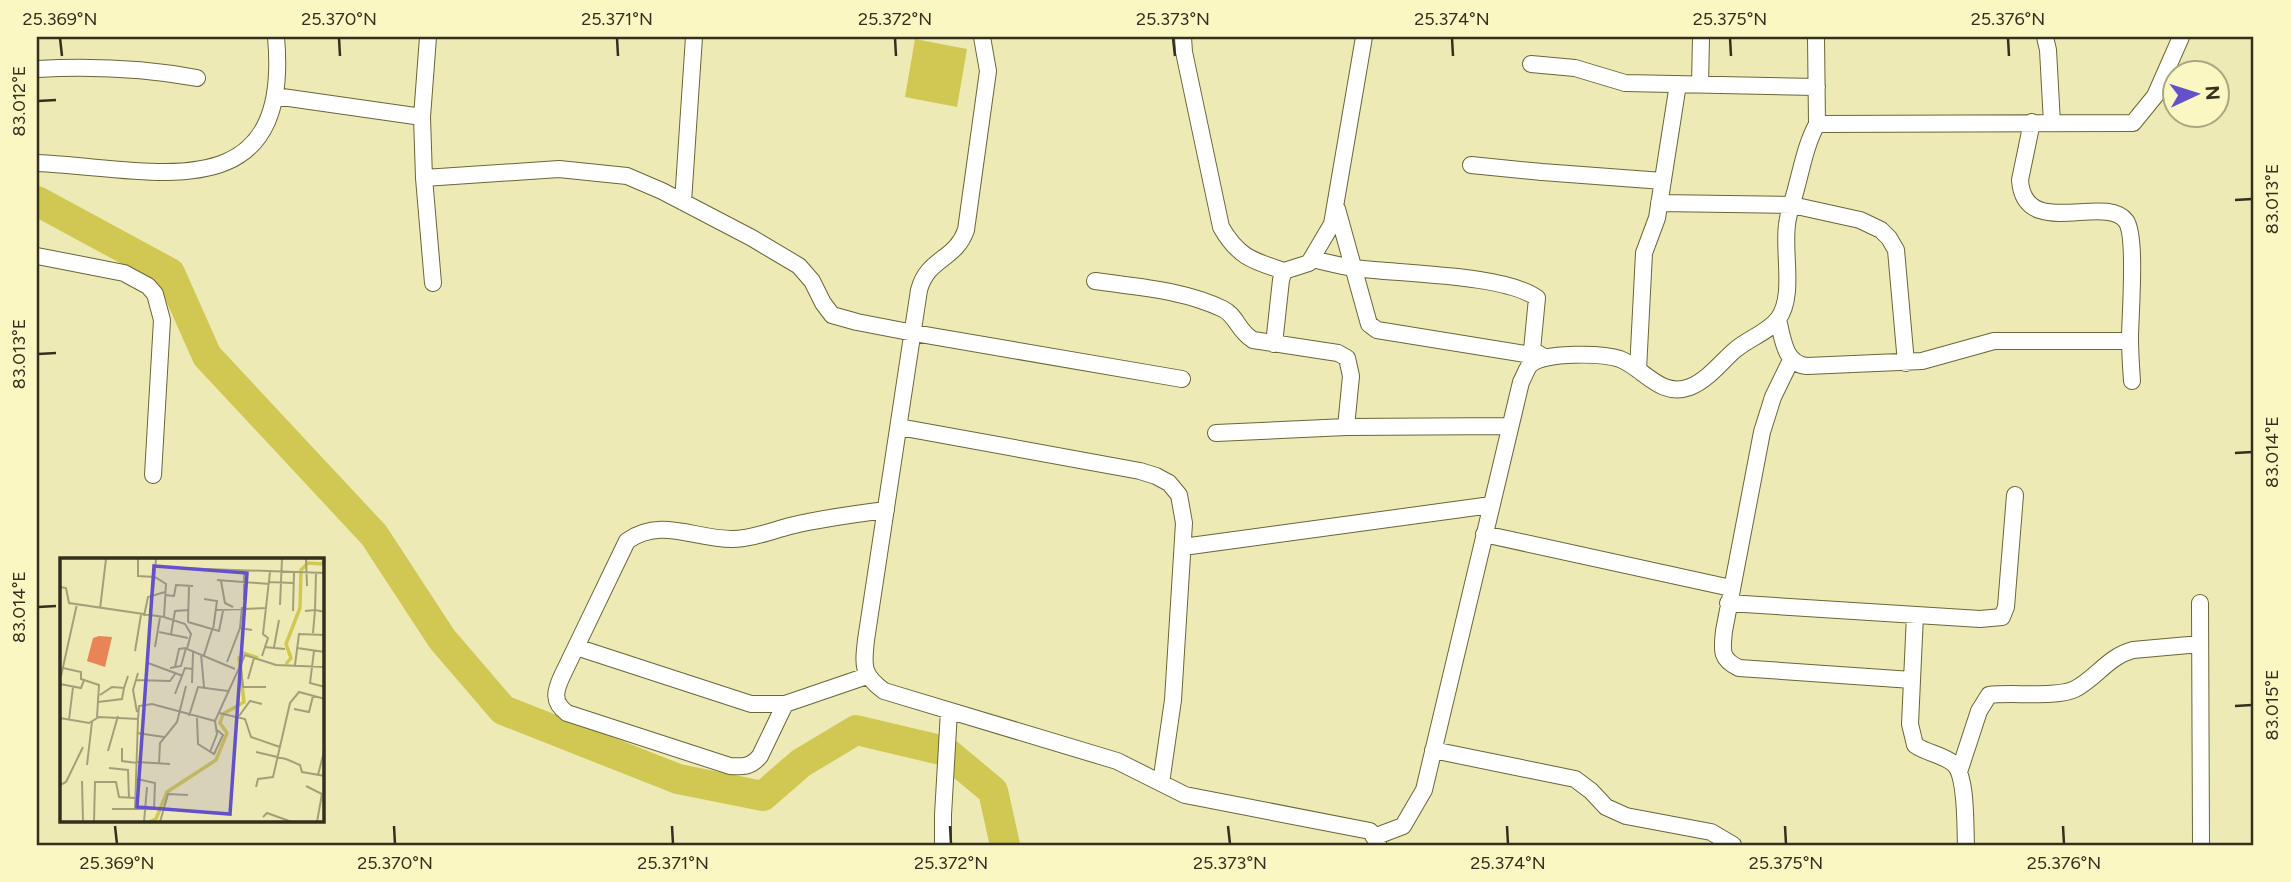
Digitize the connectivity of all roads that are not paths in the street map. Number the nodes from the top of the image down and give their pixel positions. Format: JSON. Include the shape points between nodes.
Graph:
{"nodes":[{"id":1,"x":276,"y":37,"type":"edge"},
{"id":2,"x":428,"y":37,"type":"edge"},
{"id":3,"x":694,"y":37,"type":"edge"},
{"id":4,"x":982,"y":37,"type":"edge"},
{"id":5,"x":1183,"y":37,"type":"edge"},
{"id":6,"x":1364,"y":37,"type":"edge"},
{"id":7,"x":1701,"y":37,"type":"edge"},
{"id":8,"x":1816,"y":37,"type":"edge"},
{"id":9,"x":2045,"y":37,"type":"edge"},
{"id":10,"x":2181,"y":37,"type":"edge"},
{"id":11,"x":1531,"y":64,"type":"dead end"},
{"id":12,"x":37,"y":69,"type":"edge"},
{"id":13,"x":197,"y":78,"type":"dead end"},
{"id":14,"x":1678,"y":85,"type":"junction"},
{"id":15,"x":1700,"y":85,"type":"junction"},
{"id":16,"x":1816,"y":87,"type":"junction"},
{"id":17,"x":275,"y":96,"type":"junction"},
{"id":18,"x":422,"y":117,"type":"junction"},
{"id":19,"x":2032,"y":122,"type":"junction"},
{"id":20,"x":2052,"y":122,"type":"junction"},
{"id":21,"x":1817,"y":124,"type":"junction"},
{"id":22,"x":37,"y":163,"type":"edge"},
{"id":23,"x":1471,"y":165,"type":"dead end"},
{"id":24,"x":424,"y":178,"type":"junction"},
{"id":25,"x":1663,"y":181,"type":"junction"},
{"id":26,"x":683,"y":202,"type":"junction"},
{"id":27,"x":1659,"y":203,"type":"junction"},
{"id":28,"x":1792,"y":205,"type":"junction"},
{"id":29,"x":1336,"y":206,"type":"junction"},
{"id":30,"x":37,"y":256,"type":"edge"},
{"id":31,"x":1312,"y":259,"type":"junction"},
{"id":32,"x":1353,"y":268,"type":"junction"},
{"id":33,"x":1284,"y":271,"type":"junction"},
{"id":34,"x":1095,"y":281,"type":"dead end"},
{"id":35,"x":433,"y":283,"type":"dead end"},
{"id":36,"x":1778,"y":320,"type":"junction"},
{"id":37,"x":914,"y":333,"type":"junction"},
{"id":38,"x":2130,"y":341,"type":"junction"},
{"id":39,"x":1273,"y":344,"type":"junction"},
{"id":40,"x":1544,"y":357,"type":"junction"},
{"id":41,"x":1791,"y":360,"type":"junction"},
{"id":42,"x":1906,"y":363,"type":"junction"},
{"id":43,"x":1639,"y":370,"type":"junction"},
{"id":44,"x":1182,"y":379,"type":"dead end"},
{"id":45,"x":2132,"y":381,"type":"dead end"},
{"id":46,"x":1510,"y":426,"type":"junction"},
{"id":47,"x":899,"y":427,"type":"junction"},
{"id":48,"x":1346,"y":427,"type":"junction"},
{"id":49,"x":1216,"y":432,"type":"dead end"},
{"id":50,"x":153,"y":474,"type":"dead end"},
{"id":51,"x":2015,"y":495,"type":"dead end"},
{"id":52,"x":1491,"y":505,"type":"junction"},
{"id":53,"x":886,"y":510,"type":"junction"},
{"id":54,"x":1484,"y":534,"type":"junction"},
{"id":55,"x":1183,"y":547,"type":"junction"},
{"id":56,"x":1730,"y":595,"type":"junction"},
{"id":57,"x":2200,"y":603,"type":"dead end"},
{"id":58,"x":1915,"y":615,"type":"junction"},
{"id":59,"x":2200,"y":644,"type":"junction"},
{"id":60,"x":576,"y":647,"type":"junction"},
{"id":61,"x":867,"y":676,"type":"junction"},
{"id":62,"x":1912,"y":680,"type":"junction"},
{"id":63,"x":785,"y":704,"type":"junction"},
{"id":64,"x":949,"y":710,"type":"junction"},
{"id":65,"x":1433,"y":750,"type":"junction"},
{"id":66,"x":1959,"y":772,"type":"junction"},
{"id":67,"x":1161,"y":783,"type":"junction"},
{"id":68,"x":1377,"y":841,"type":"edge"},
{"id":69,"x":943,"y":845,"type":"edge"},
{"id":70,"x":1733,"y":845,"type":"edge"},
{"id":71,"x":1966,"y":845,"type":"edge"},
{"id":72,"x":2201,"y":845,"type":"edge"}],
"edges":[{"from":1,"to":17,"type":"street"},
{"from":2,"to":18,"type":"street"},
{"from":3,"to":26,"type":"street"},
{"from":4,"to":37,"type":"street","via":[[988,71],[966,230],[957,248],[922,278]]},
{"from":5,"to":33,"type":"street","via":[[1221,227],[1242,256]]},
{"from":6,"to":29,"type":"street"},
{"from":7,"to":15,"type":"street"},
{"from":8,"to":16,"type":"street"},
{"from":9,"to":20,"type":"street"},
{"from":10,"to":20,"type":"street","via":[[2155,96],[2133,123]]},
{"from":11,"to":14,"type":"street","via":[[1575,68],[1625,83]]},
{"from":12,"to":13,"type":"street","via":[[112,67]]},
{"from":14,"to":15,"type":"street"},
{"from":14,"to":25,"type":"street"},
{"from":15,"to":16,"type":"street"},
{"from":16,"to":21,"type":"street"},
{"from":17,"to":18,"type":"street"},
{"from":17,"to":22,"type":"street","via":[[255,142],[212,168],[160,172]]},
{"from":18,"to":24,"type":"street"},
{"from":19,"to":20,"type":"street"},
{"from":19,"to":21,"type":"street"},
{"from":19,"to":38,"type":"street","via":[[2020,180],[2028,203],[2041,212],[2113,213],[2128,223],[2132,249]]},
{"from":21,"to":28,"type":"street","via":[[1809,138]]},
{"from":23,"to":25,"type":"street"},
{"from":24,"to":26,"type":"street","via":[[559,169],[603,173],[627,176]]},
{"from":24,"to":35,"type":"street"},
{"from":25,"to":27,"type":"street"},
{"from":26,"to":37,"type":"street","via":[[799,266],[832,315]]},
{"from":27,"to":28,"type":"street"},
{"from":27,"to":43,"type":"street","via":[[1644,253]]},
{"from":28,"to":36,"type":"street","via":[[1786,226],[1785,307]]},
{"from":28,"to":42,"type":"street","via":[[1860,220],[1889,238],[1898,262]]},
{"from":29,"to":31,"type":"street","via":[[1332,224]]},
{"from":29,"to":32,"type":"street"},
{"from":30,"to":50,"type":"street","via":[[124,273],[155,294],[162,320]]},
{"from":31,"to":32,"type":"street"},
{"from":31,"to":33,"type":"street"},
{"from":32,"to":40,"type":"street","via":[[1369,324],[1377,330]]},
{"from":32,"to":40,"type":"street","via":[[1492,282],[1527,291],[1537,298],[1532,350]]},
{"from":33,"to":39,"type":"street"},
{"from":34,"to":39,"type":"street","via":[[1151,288],[1224,309],[1243,334]]},
{"from":36,"to":41,"type":"street"},
{"from":36,"to":43,"type":"street","via":[[1690,387],[1658,386]]},
{"from":37,"to":44,"type":"street"},
{"from":37,"to":47,"type":"street"},
{"from":38,"to":42,"type":"street","via":[[1994,341]]},
{"from":38,"to":45,"type":"street"},
{"from":39,"to":48,"type":"street","via":[[1347,358],[1351,376]]},
{"from":40,"to":43,"type":"street","via":[[1601,356]]},
{"from":40,"to":46,"type":"street","via":[[1530,364],[1521,382]]},
{"from":41,"to":42,"type":"street","via":[[1807,366]]},
{"from":41,"to":56,"type":"street","via":[[1762,432]]},
{"from":46,"to":48,"type":"street"},
{"from":46,"to":52,"type":"street"},
{"from":47,"to":53,"type":"street"},
{"from":47,"to":55,"type":"street","via":[[1156,476],[1179,495]]},
{"from":48,"to":49,"type":"street"},
{"from":51,"to":58,"type":"street","via":[[2002,617]]},
{"from":52,"to":54,"type":"street"},
{"from":52,"to":55,"type":"street"},
{"from":53,"to":60,"type":"street","via":[[734,539],[665,529],[639,533],[627,541]]},
{"from":53,"to":61,"type":"street","via":[[864,652]]},
{"from":54,"to":56,"type":"street"},
{"from":54,"to":65,"type":"street"},
{"from":55,"to":67,"type":"street","via":[[1173,700]]},
{"from":56,"to":58,"type":"street"},
{"from":56,"to":62,"type":"street","via":[[1724,655],[1739,668]]},
{"from":57,"to":59,"type":"street"},
{"from":58,"to":62,"type":"street"},
{"from":59,"to":66,"type":"street","via":[[2122,653],[2068,692],[1989,695],[1979,711]]},
{"from":59,"to":72,"type":"street"},
{"from":60,"to":63,"type":"street","via":[[751,704]]},
{"from":60,"to":63,"type":"street","via":[[557,688],[559,707],[730,766],[754,763]]},
{"from":61,"to":63,"type":"street"},
{"from":61,"to":64,"type":"street","via":[[884,691]]},
{"from":62,"to":66,"type":"street","via":[[1914,745],[1954,764]]},
{"from":64,"to":67,"type":"street","via":[[1116,761]]},
{"from":64,"to":69,"type":"street"},
{"from":65,"to":68,"type":"street","via":[[1423,790],[1403,826]]},
{"from":65,"to":70,"type":"street","via":[[1575,779],[1613,811],[1711,832]]},
{"from":66,"to":71,"type":"street"},
{"from":67,"to":68,"type":"street","via":[[1185,795],[1370,831]]}]}
